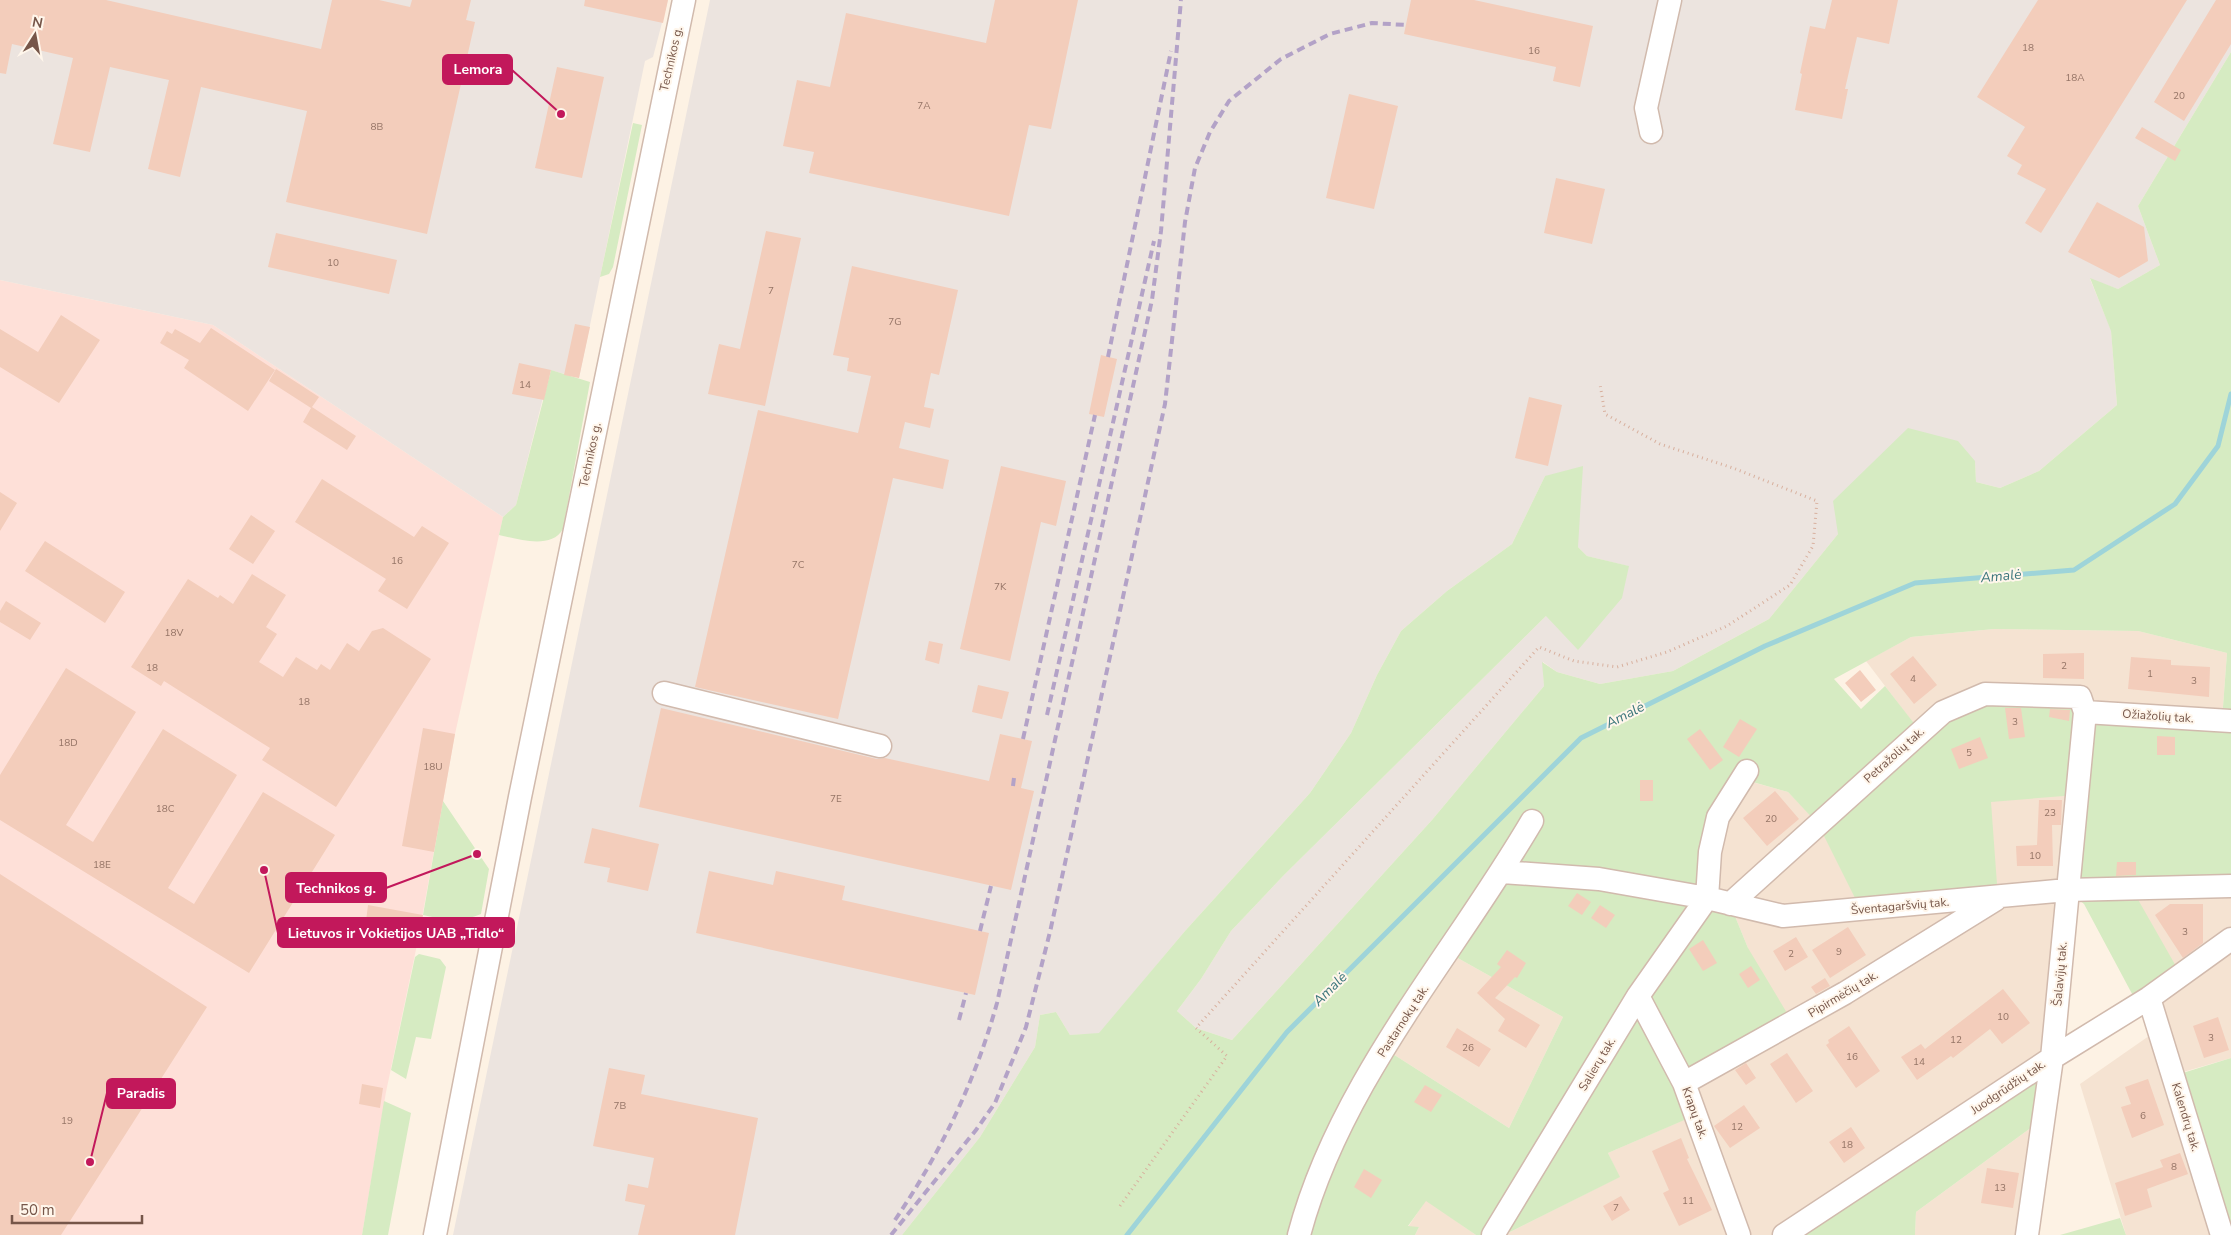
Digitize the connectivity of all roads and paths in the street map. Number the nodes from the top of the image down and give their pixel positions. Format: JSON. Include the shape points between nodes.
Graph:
{"nodes":[{"id":1,"x":684,"y":0,"type":"edge"},
{"id":2,"x":1670,"y":0,"type":"edge"},
{"id":3,"x":1651,"y":132,"type":"dead end"},
{"id":4,"x":1600,"y":384,"type":"dead end"},
{"id":5,"x":664,"y":693,"type":"dead end"},
{"id":6,"x":2085,"y":712,"type":"junction"},
{"id":7,"x":2231,"y":721,"type":"edge"},
{"id":8,"x":880,"y":746,"type":"dead end"},
{"id":9,"x":1747,"y":771,"type":"dead end"},
{"id":10,"x":1532,"y":821,"type":"dead end"},
{"id":11,"x":1502,"y":872,"type":"junction"},
{"id":12,"x":2231,"y":886,"type":"edge"},
{"id":13,"x":2067,"y":890,"type":"junction"},
{"id":14,"x":1707,"y":898,"type":"junction"},
{"id":15,"x":1998,"y":898,"type":"junction"},
{"id":16,"x":1730,"y":904,"type":"junction"},
{"id":17,"x":2231,"y":939,"type":"edge"},
{"id":18,"x":1638,"y":996,"type":"junction"},
{"id":19,"x":2149,"y":998,"type":"junction"},
{"id":20,"x":2052,"y":1058,"type":"junction"},
{"id":21,"x":1684,"y":1084,"type":"junction"},
{"id":22,"x":1120,"y":1206,"type":"dead end"},
{"id":23,"x":435,"y":1235,"type":"edge"},
{"id":24,"x":1299,"y":1235,"type":"edge"},
{"id":25,"x":1493,"y":1235,"type":"edge"},
{"id":26,"x":1739,"y":1235,"type":"edge"},
{"id":27,"x":1784,"y":1235,"type":"edge"},
{"id":28,"x":2027,"y":1235,"type":"edge"},
{"id":29,"x":2222,"y":1235,"type":"edge"}],
"edges":[{"from":1,"to":23,"type":"street","name":"Technikos g.","via":[[518,806]]},
{"from":2,"to":3,"type":"street","via":[[1646,108]]},
{"from":4,"to":22,"type":"path","via":[[1605,414],[1660,444],[1817,501],[1813,546],[1809,554],[1790,585],[1728,626],[1667,652],[1618,668],[1574,661],[1539,647],[1196,1028],[1227,1056]]},
{"from":5,"to":8,"type":"street"},
{"from":6,"to":7,"type":"street","name":"Ožiažolių tak."},
{"from":6,"to":13,"type":"street","name":"Šalavijų tak."},
{"from":6,"to":16,"type":"street","name":"Petražolių tak.","via":[[2080,697],[1984,694],[1943,712]]},
{"from":9,"to":14,"type":"street","via":[[1718,817],[1710,852]]},
{"from":10,"to":11,"type":"street","name":"Pastarnokų tak."},
{"from":11,"to":14,"type":"street","name":"Šventagaršvių tak.","via":[[1599,879]]},
{"from":11,"to":24,"type":"street","name":"Pastarnokų tak.","via":[[1354,1098],[1307,1206]]},
{"from":12,"to":13,"type":"street","name":"Šventagaršvių tak."},
{"from":13,"to":15,"type":"street","name":"Šventagaršvių tak."},
{"from":13,"to":20,"type":"street","name":"Šalavijų tak."},
{"from":14,"to":16,"type":"street","name":"Šventagaršvių tak."},
{"from":14,"to":18,"type":"street","name":"Salierų tak."},
{"from":15,"to":16,"type":"street","name":"Šventagaršvių tak.","via":[[1783,916]]},
{"from":15,"to":21,"type":"street","name":"Pipirmėčių tak.","via":[[1845,994]]},
{"from":17,"to":19,"type":"street","name":"Juodgrūdžių tak."},
{"from":18,"to":21,"type":"street","name":"Krapų tak."},
{"from":18,"to":25,"type":"street","name":"Salierų tak."},
{"from":19,"to":20,"type":"street","name":"Juodgrūdžių tak."},
{"from":19,"to":29,"type":"street","name":"Kalendrų tak."},
{"from":20,"to":27,"type":"street","name":"Juodgrūdžių tak."},
{"from":20,"to":28,"type":"street","name":"Šalavijų tak."},
{"from":21,"to":26,"type":"street","name":"Krapų tak."}]}
